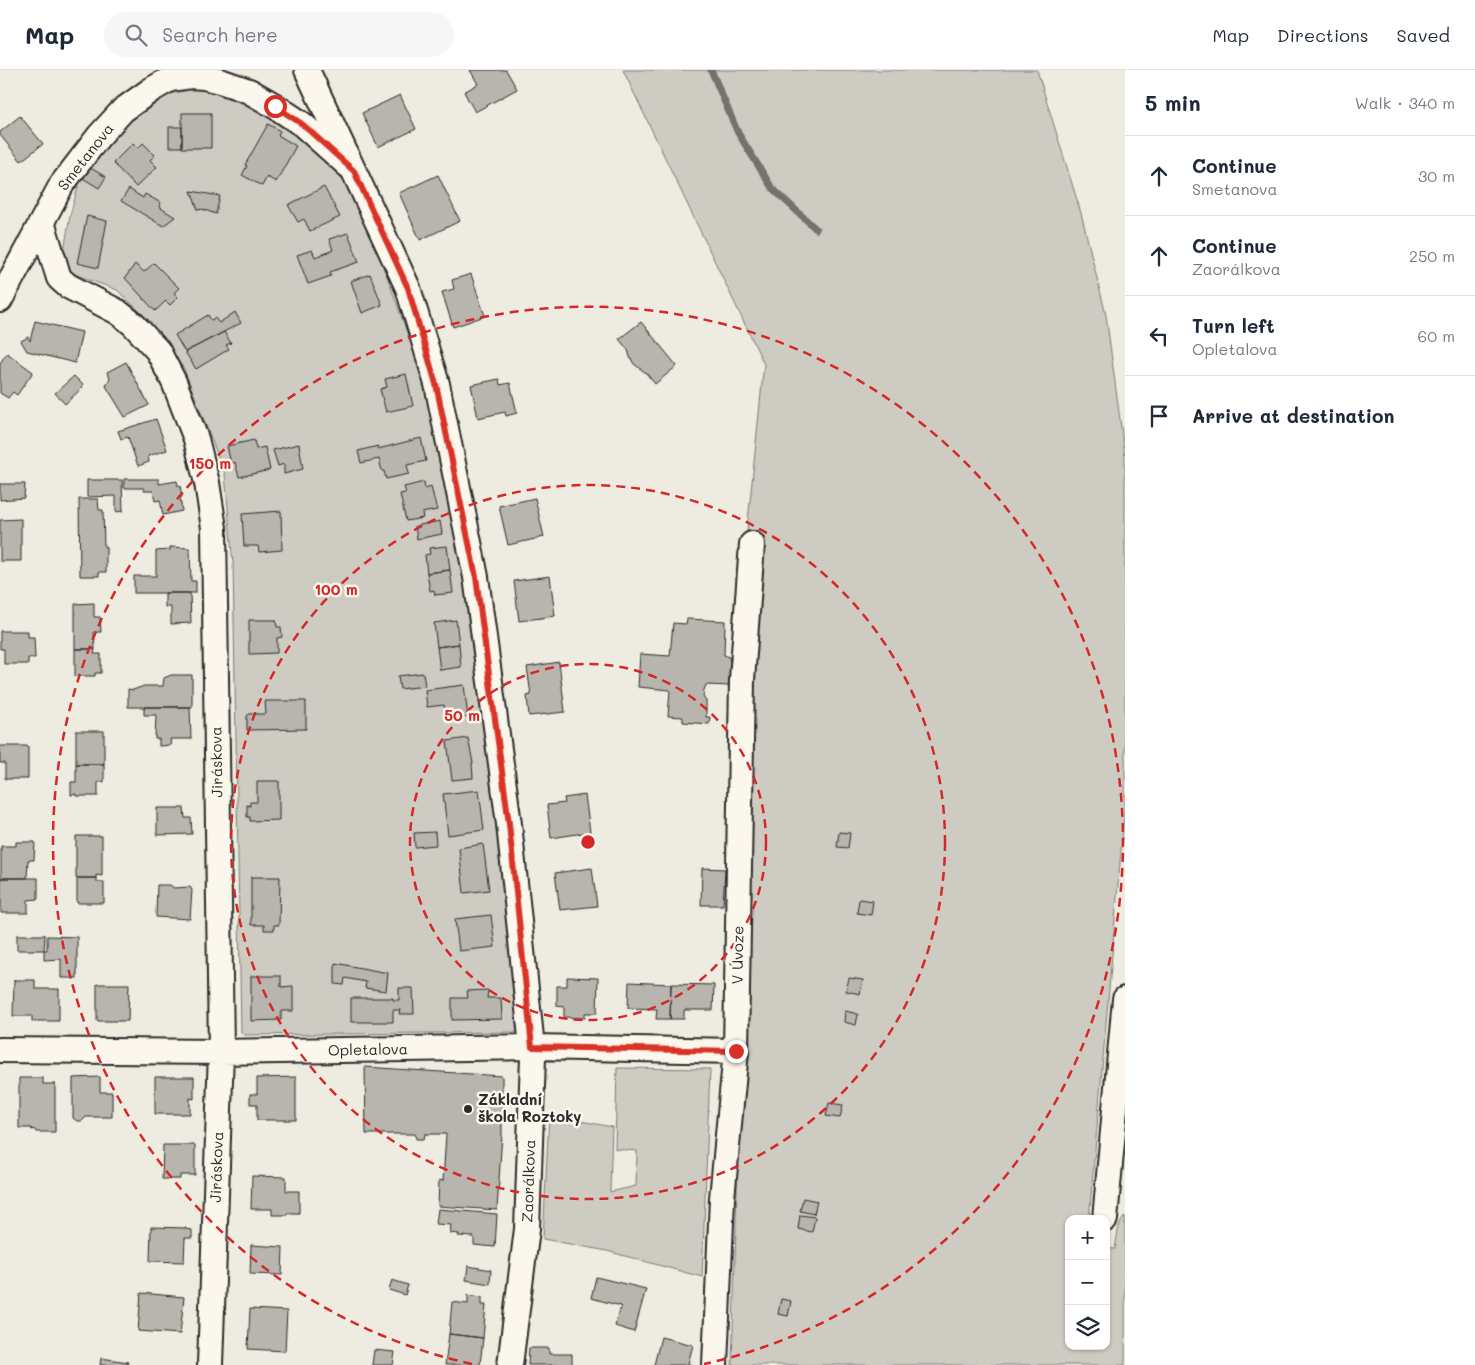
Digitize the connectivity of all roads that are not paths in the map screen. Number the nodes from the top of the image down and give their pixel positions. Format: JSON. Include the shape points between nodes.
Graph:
{"nodes":[{"id":1,"x":307,"y":70,"type":"edge"},
{"id":2,"x":192,"y":73,"type":"edge"},
{"id":3,"x":354,"y":171,"type":"junction"},
{"id":4,"x":42,"y":222,"type":"junction"},
{"id":5,"x":0,"y":300,"type":"edge"},
{"id":6,"x":752,"y":544,"type":"dead end"},
{"id":7,"x":1125,"y":999,"type":"edge"},
{"id":8,"x":532,"y":1047,"type":"junction"},
{"id":9,"x":0,"y":1050,"type":"edge"},
{"id":10,"x":736,"y":1051,"type":"junction"},
{"id":11,"x":221,"y":1052,"type":"junction"},
{"id":12,"x":1112,"y":1206,"type":"edge"},
{"id":13,"x":210,"y":1365,"type":"edge"},
{"id":14,"x":510,"y":1365,"type":"edge"},
{"id":15,"x":715,"y":1365,"type":"edge"}],
"edges":[{"from":1,"to":3,"type":"street","name":"Zaorálkova"},
{"from":2,"to":3,"type":"street","name":"Smetanova","via":[[249,91],[275,106],[302,124]]},
{"from":2,"to":4,"type":"street","name":"Smetanova","via":[[170,79],[123,110],[62,184]]},
{"from":3,"to":8,"type":"street","name":"Zaorálkova","via":[[408,288],[436,384],[476,577],[509,824]]},
{"from":4,"to":5,"type":"street","name":"Smetanova"},
{"from":4,"to":11,"type":"street","name":"Jiráskova","via":[[59,278],[118,312],[158,351],[196,439],[207,483],[214,528]]},
{"from":6,"to":10,"type":"street","name":"V Úvoze","via":[[742,680]]},
{"from":7,"to":12,"type":"street"},
{"from":8,"to":10,"type":"street","name":"Opletalova"},
{"from":8,"to":11,"type":"street","name":"Opletalova"},
{"from":8,"to":14,"type":"street","name":"Zaorálkova","via":[[527,1230]]},
{"from":9,"to":11,"type":"street","name":"Opletalova"},
{"from":10,"to":15,"type":"street","name":"V Úvoze","via":[[722,1198]]},
{"from":11,"to":13,"type":"street","name":"Jiráskova"}]}
